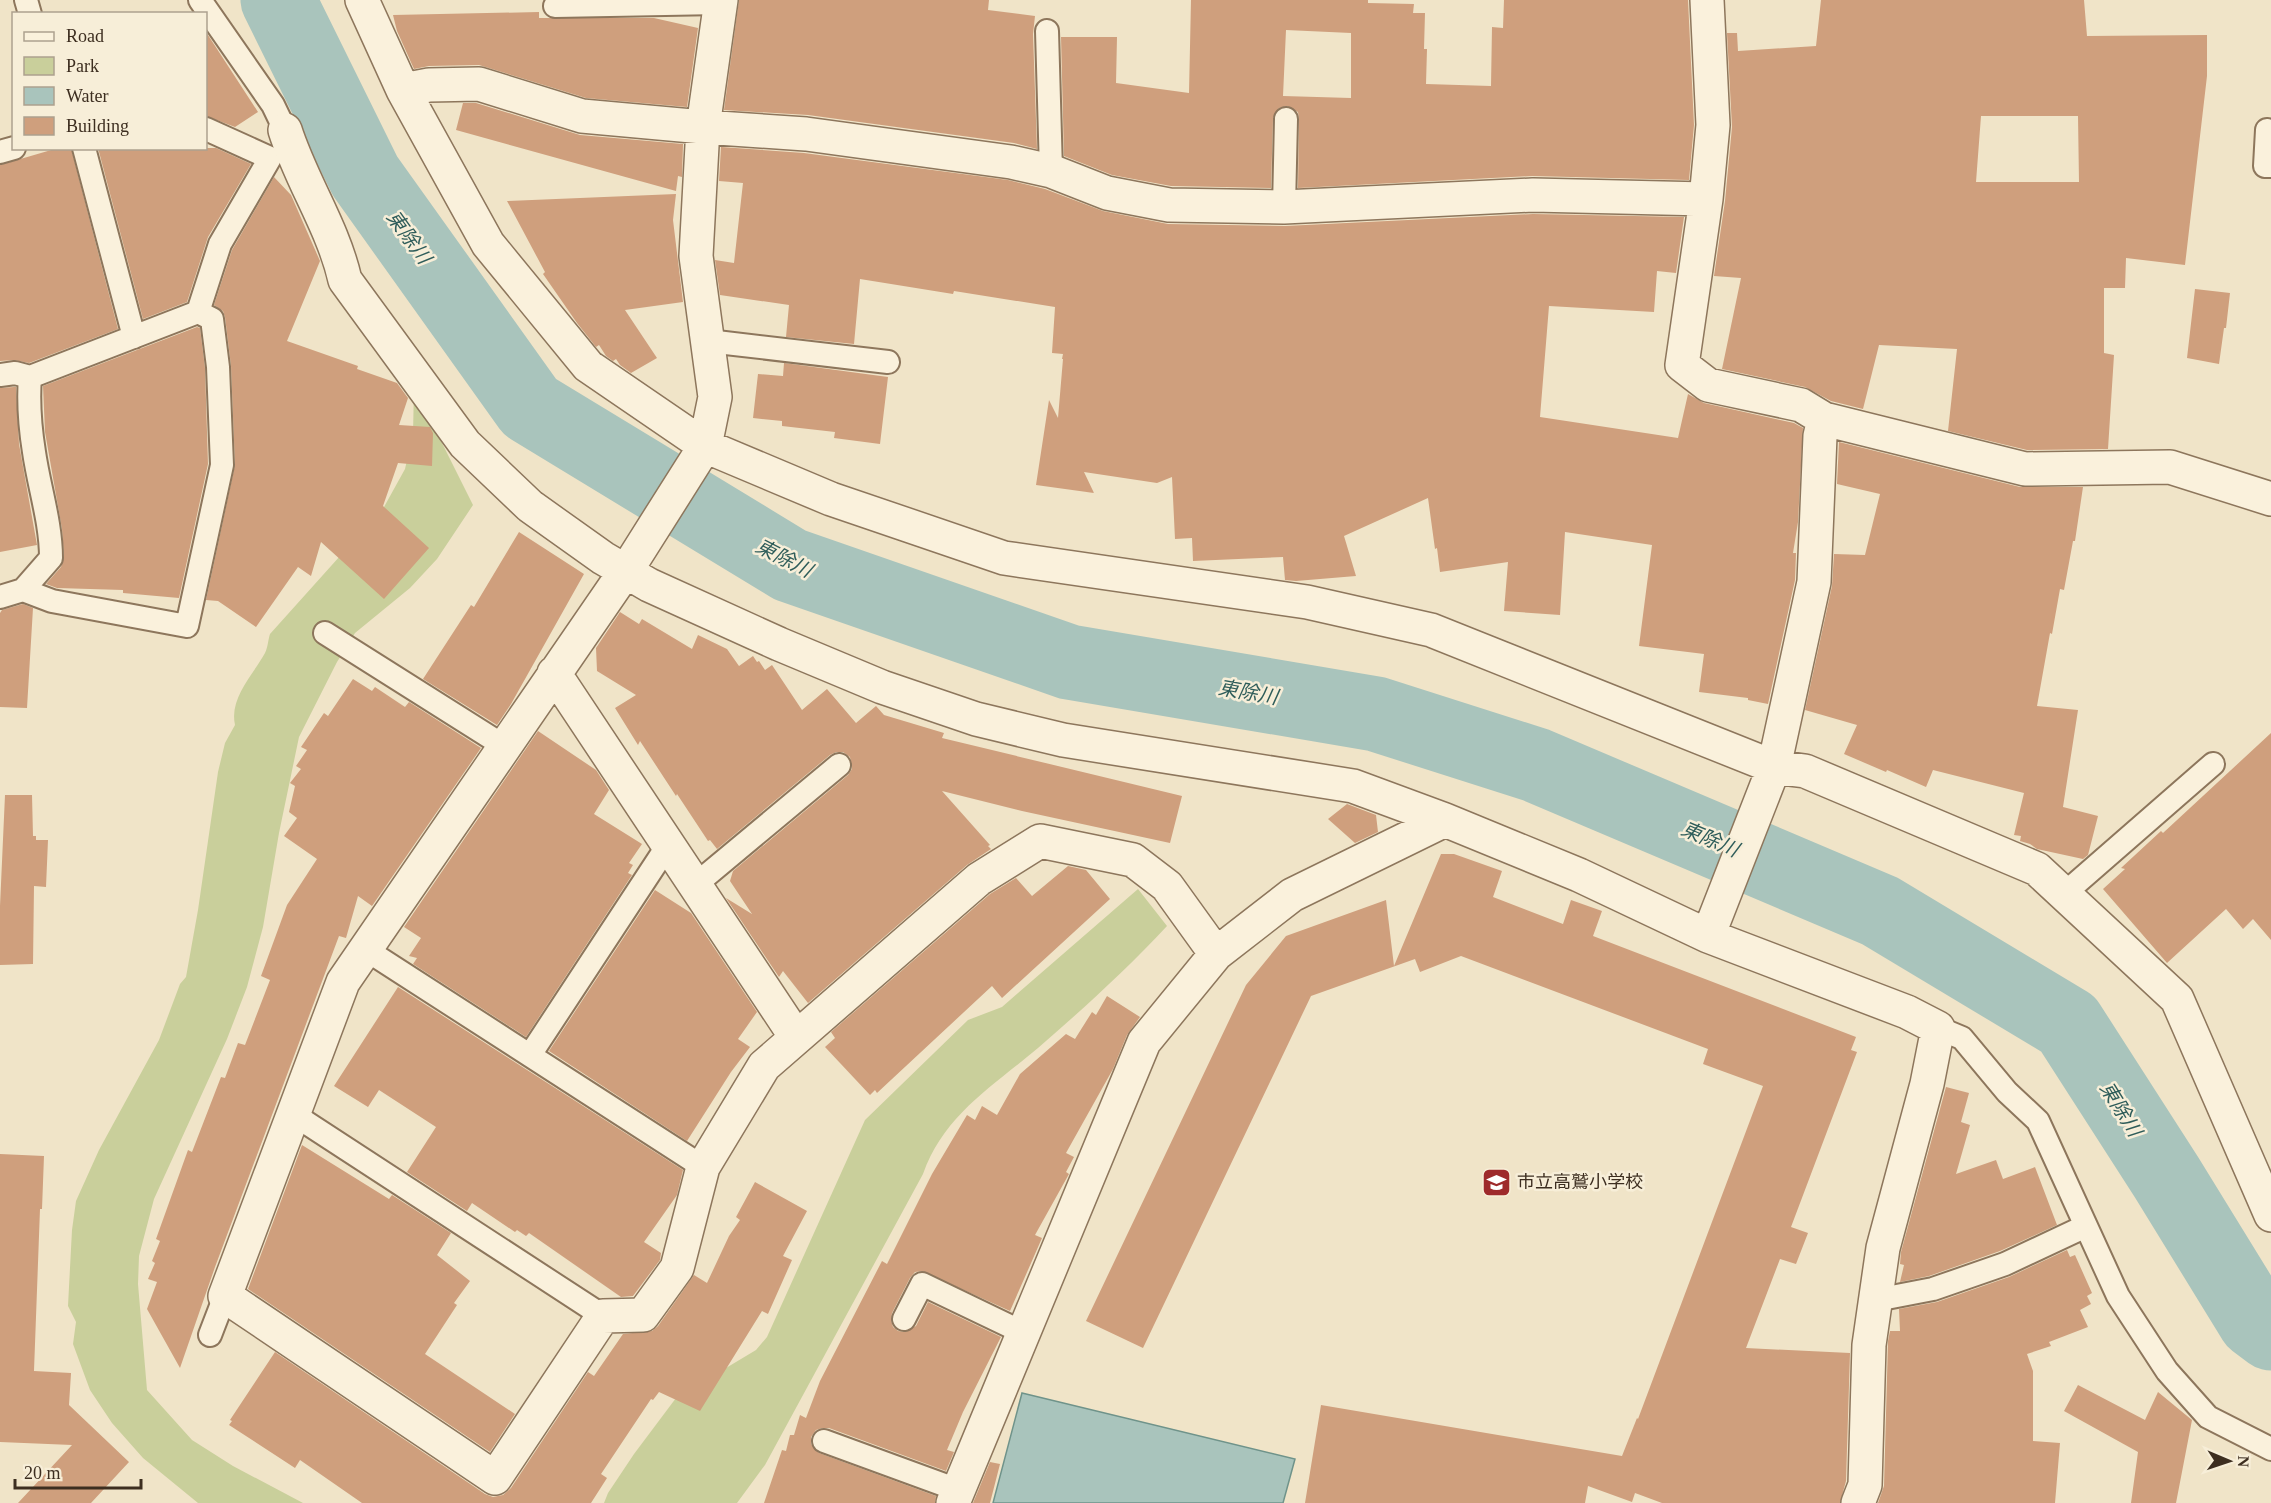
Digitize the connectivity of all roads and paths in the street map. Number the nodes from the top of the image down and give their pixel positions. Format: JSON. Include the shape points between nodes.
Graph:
{"nodes":[{"id":1,"x":200,"y":0,"type":"edge"},
{"id":2,"x":362,"y":0,"type":"edge"},
{"id":3,"x":1707,"y":0,"type":"edge"},
{"id":4,"x":720,"y":2,"type":"edge"},
{"id":5,"x":555,"y":6,"type":"dead end"},
{"id":6,"x":1047,"y":31,"type":"dead end"},
{"id":7,"x":404,"y":90,"type":"junction"},
{"id":8,"x":1286,"y":119,"type":"dead end"},
{"id":9,"x":703,"y":127,"type":"junction"},
{"id":10,"x":207,"y":129,"type":"edge"},
{"id":11,"x":2267,"y":130,"type":"dead end"},
{"id":12,"x":282,"y":144,"type":"junction"},
{"id":13,"x":85,"y":150,"type":"edge"},
{"id":14,"x":2271,"y":166,"type":"edge"},
{"id":15,"x":1051,"y":171,"type":"junction"},
{"id":16,"x":1706,"y":199,"type":"junction"},
{"id":17,"x":1284,"y":207,"type":"junction"},
{"id":18,"x":198,"y":312,"type":"junction"},
{"id":19,"x":134,"y":337,"type":"junction"},
{"id":20,"x":708,"y":341,"type":"junction"},
{"id":21,"x":888,"y":362,"type":"dead end"},
{"id":22,"x":0,"y":375,"type":"edge"},
{"id":23,"x":30,"y":377,"type":"junction"},
{"id":24,"x":1824,"y":419,"type":"junction"},
{"id":25,"x":705,"y":446,"type":"junction"},
{"id":26,"x":2271,"y":499,"type":"edge"},
{"id":27,"x":636,"y":572,"type":"junction"},
{"id":28,"x":23,"y":590,"type":"junction"},
{"id":29,"x":0,"y":597,"type":"edge"},
{"id":30,"x":325,"y":633,"type":"dead end"},
{"id":31,"x":554,"y":673,"type":"junction"},
{"id":32,"x":504,"y":746,"type":"junction"},
{"id":33,"x":2213,"y":764,"type":"dead end"},
{"id":34,"x":839,"y":765,"type":"dead end"},
{"id":35,"x":1774,"y":767,"type":"junction"},
{"id":36,"x":1445,"y":820,"type":"junction"},
{"id":37,"x":668,"y":844,"type":"junction"},
{"id":38,"x":695,"y":885,"type":"junction"},
{"id":39,"x":2065,"y":893,"type":"junction"},
{"id":40,"x":1712,"y":927,"type":"junction"},
{"id":41,"x":365,"y":949,"type":"junction"},
{"id":42,"x":1216,"y":954,"type":"junction"},
{"id":43,"x":1938,"y":1028,"type":"junction"},
{"id":44,"x":796,"y":1037,"type":"junction"},
{"id":45,"x":530,"y":1055,"type":"junction"},
{"id":46,"x":293,"y":1114,"type":"junction"},
{"id":47,"x":703,"y":1167,"type":"junction"},
{"id":48,"x":2271,"y":1215,"type":"edge"},
{"id":49,"x":2086,"y":1226,"type":"junction"},
{"id":50,"x":225,"y":1296,"type":"junction"},
{"id":51,"x":1876,"y":1300,"type":"junction"},
{"id":52,"x":603,"y":1317,"type":"junction"},
{"id":53,"x":904,"y":1319,"type":"dead end"},
{"id":54,"x":1024,"y":1334,"type":"junction"},
{"id":55,"x":210,"y":1335,"type":"dead end"},
{"id":56,"x":824,"y":1441,"type":"dead end"},
{"id":57,"x":2271,"y":1449,"type":"edge"},
{"id":58,"x":956,"y":1496,"type":"edge"},
{"id":59,"x":1858,"y":1503,"type":"edge"}],
"edges":[{"from":1,"to":12,"type":"lane","via":[[273,105]]},
{"from":2,"to":7,"type":"street"},
{"from":3,"to":16,"type":"street","via":[[1713,126]]},
{"from":4,"to":5,"type":"lane"},
{"from":4,"to":9,"type":"street"},
{"from":6,"to":15,"type":"lane"},
{"from":7,"to":9,"type":"street","via":[[479,84],[582,116]]},
{"from":7,"to":25,"type":"street","via":[[488,244],[588,366]]},
{"from":8,"to":17,"type":"lane"},
{"from":9,"to":15,"type":"street","via":[[806,134]]},
{"from":9,"to":20,"type":"street","via":[[696,256]]},
{"from":10,"to":12,"type":"lane"},
{"from":11,"to":14,"type":"lane","via":[[2265,166]]},
{"from":12,"to":18,"type":"lane","via":[[220,244]]},
{"from":12,"to":27,"type":"street","via":[[293,157],[339,256],[345,280],[465,444],[530,506],[603,558]]},
{"from":13,"to":19,"type":"lane"},
{"from":15,"to":17,"type":"street","via":[[1107,193],[1169,205]]},
{"from":16,"to":17,"type":"street","via":[[1533,195]]},
{"from":16,"to":24,"type":"street","via":[[1682,365],[1708,385],[1802,405]]},
{"from":18,"to":19,"type":"lane"},
{"from":18,"to":28,"type":"lane","via":[[212,319],[222,465],[187,626],[52,601]]},
{"from":19,"to":23,"type":"lane"},
{"from":20,"to":21,"type":"lane"},
{"from":20,"to":25,"type":"street","via":[[715,397]]},
{"from":22,"to":23,"type":"lane"},
{"from":23,"to":28,"type":"lane","via":[[34,452],[51,539],[51,558]]},
{"from":24,"to":26,"type":"street","via":[[2025,469],[2170,467]]},
{"from":24,"to":35,"type":"street","via":[[1814,582]]},
{"from":25,"to":27,"type":"street"},
{"from":25,"to":35,"type":"street","via":[[831,499],[1004,558],[1307,602],[1431,630]]},
{"from":27,"to":31,"type":"street"},
{"from":27,"to":36,"type":"street","via":[[779,644],[872,683],[976,719],[1063,740],[1353,786]]},
{"from":28,"to":29,"type":"lane"},
{"from":30,"to":32,"type":"lane"},
{"from":31,"to":32,"type":"street"},
{"from":31,"to":37,"type":"street"},
{"from":32,"to":41,"type":"street"},
{"from":33,"to":39,"type":"lane"},
{"from":34,"to":38,"type":"lane"},
{"from":35,"to":39,"type":"street","via":[[1805,771],[2037,869]]},
{"from":35,"to":40,"type":"street"},
{"from":36,"to":40,"type":"street"},
{"from":36,"to":42,"type":"street","via":[[1292,895]]},
{"from":37,"to":38,"type":"street"},
{"from":37,"to":45,"type":"lane"},
{"from":38,"to":44,"type":"street"},
{"from":39,"to":48,"type":"street","via":[[2177,999]]},
{"from":40,"to":43,"type":"street"},
{"from":41,"to":45,"type":"lane"},
{"from":41,"to":46,"type":"street","via":[[343,982]]},
{"from":42,"to":44,"type":"street","via":[[1167,886],[1133,860],[1040,841],[979,879]]},
{"from":42,"to":54,"type":"street","via":[[1144,1042]]},
{"from":43,"to":49,"type":"lane","via":[[1962,1038],[2007,1092],[2038,1120]]},
{"from":43,"to":51,"type":"street","via":[[1883,1248]]},
{"from":44,"to":47,"type":"street","via":[[764,1066]]},
{"from":45,"to":47,"type":"lane"},
{"from":46,"to":50,"type":"street"},
{"from":46,"to":52,"type":"lane"},
{"from":47,"to":52,"type":"street","via":[[676,1268],[643,1315]]},
{"from":49,"to":51,"type":"lane","via":[[2005,1264],[1933,1289]]},
{"from":49,"to":57,"type":"lane","via":[[2118,1296],[2167,1371],[2208,1417]]},
{"from":50,"to":52,"type":"street","via":[[495,1478]]},
{"from":50,"to":55,"type":"lane"},
{"from":51,"to":59,"type":"street","via":[[1869,1344],[1864,1485]]},
{"from":53,"to":54,"type":"lane","via":[[922,1284]]},
{"from":54,"to":58,"type":"street"},
{"from":56,"to":58,"type":"lane"}]}
